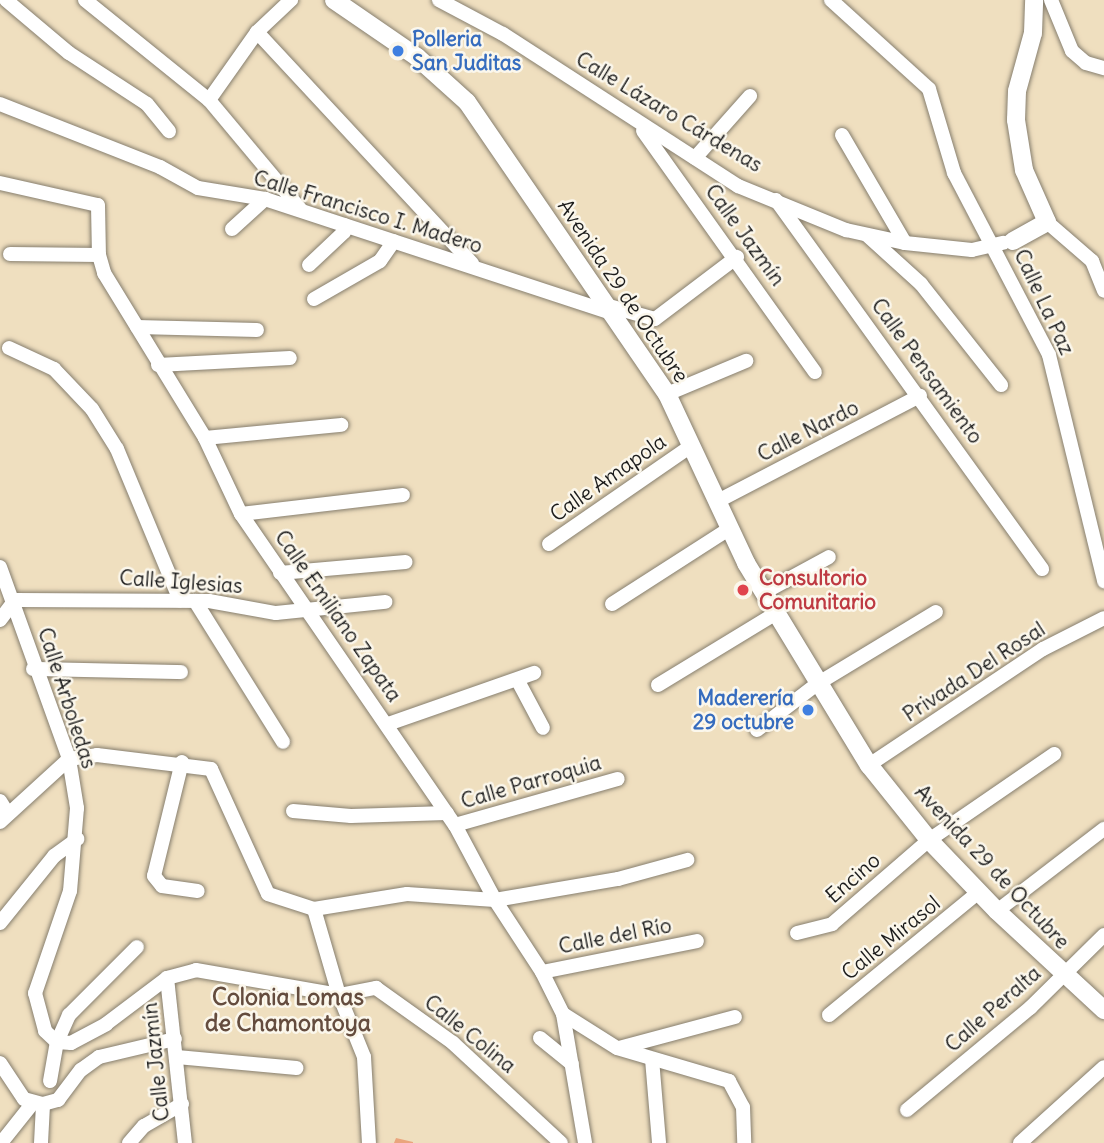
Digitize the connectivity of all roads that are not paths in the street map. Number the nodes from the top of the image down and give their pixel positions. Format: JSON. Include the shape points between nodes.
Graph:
{"nodes":[{"id":1,"x":6,"y":0,"type":"edge"},
{"id":2,"x":85,"y":0,"type":"edge"},
{"id":3,"x":291,"y":0,"type":"edge"},
{"id":4,"x":334,"y":0,"type":"edge"},
{"id":5,"x":439,"y":0,"type":"edge"},
{"id":6,"x":831,"y":0,"type":"edge"},
{"id":7,"x":1034,"y":0,"type":"edge"},
{"id":8,"x":1051,"y":0,"type":"edge"},
{"id":9,"x":257,"y":32,"type":"junction"},
{"id":10,"x":1104,"y":68,"type":"edge"},
{"id":11,"x":750,"y":96,"type":"dead end"},
{"id":12,"x":209,"y":100,"type":"junction"},
{"id":13,"x":0,"y":104,"type":"edge"},
{"id":14,"x":638,"y":125,"type":"junction"},
{"id":15,"x":169,"y":131,"type":"dead end"},
{"id":16,"x":842,"y":135,"type":"dead end"},
{"id":17,"x":695,"y":158,"type":"junction"},
{"id":18,"x":0,"y":183,"type":"edge"},
{"id":19,"x":265,"y":199,"type":"junction"},
{"id":20,"x":775,"y":199,"type":"junction"},
{"id":21,"x":301,"y":210,"type":"junction"},
{"id":22,"x":1045,"y":224,"type":"junction"},
{"id":23,"x":345,"y":225,"type":"junction"},
{"id":24,"x":232,"y":229,"type":"dead end"},
{"id":25,"x":866,"y":234,"type":"junction"},
{"id":26,"x":394,"y":241,"type":"junction"},
{"id":27,"x":1013,"y":241,"type":"joint"},
{"id":28,"x":905,"y":243,"type":"junction"},
{"id":29,"x":995,"y":245,"type":"junction"},
{"id":30,"x":10,"y":254,"type":"dead end"},
{"id":31,"x":99,"y":255,"type":"junction"},
{"id":32,"x":737,"y":257,"type":"junction"},
{"id":33,"x":473,"y":264,"type":"junction"},
{"id":34,"x":309,"y":265,"type":"dead end"},
{"id":35,"x":1104,"y":291,"type":"edge"},
{"id":36,"x":314,"y":299,"type":"dead end"},
{"id":37,"x":605,"y":308,"type":"junction"},
{"id":38,"x":137,"y":327,"type":"junction"},
{"id":39,"x":257,"y":330,"type":"dead end"},
{"id":40,"x":9,"y":348,"type":"dead end"},
{"id":41,"x":290,"y":358,"type":"dead end"},
{"id":42,"x":746,"y":361,"type":"dead end"},
{"id":43,"x":158,"y":365,"type":"junction"},
{"id":44,"x":815,"y":372,"type":"dead end"},
{"id":45,"x":1001,"y":385,"type":"dead end"},
{"id":46,"x":667,"y":394,"type":"junction"},
{"id":47,"x":920,"y":396,"type":"junction"},
{"id":48,"x":341,"y":425,"type":"dead end"},
{"id":49,"x":205,"y":438,"type":"junction"},
{"id":50,"x":691,"y":446,"type":"junction"},
{"id":51,"x":403,"y":495,"type":"dead end"},
{"id":52,"x":716,"y":502,"type":"junction"},
{"id":53,"x":241,"y":514,"type":"junction"},
{"id":54,"x":729,"y":529,"type":"junction"},
{"id":55,"x":549,"y":544,"type":"dead end"},
{"id":56,"x":829,"y":557,"type":"dead end"},
{"id":57,"x":406,"y":562,"type":"dead end"},
{"id":58,"x":0,"y":567,"type":"edge"},
{"id":59,"x":1042,"y":569,"type":"dead end"},
{"id":60,"x":280,"y":573,"type":"junction"},
{"id":61,"x":1104,"y":580,"type":"edge"},
{"id":62,"x":763,"y":593,"type":"junction"},
{"id":63,"x":15,"y":600,"type":"junction"},
{"id":64,"x":188,"y":601,"type":"junction"},
{"id":65,"x":385,"y":602,"type":"dead end"},
{"id":66,"x":612,"y":604,"type":"dead end"},
{"id":67,"x":936,"y":612,"type":"dead end"},
{"id":68,"x":310,"y":613,"type":"junction"},
{"id":69,"x":775,"y":614,"type":"junction"},
{"id":70,"x":1104,"y":618,"type":"edge"},
{"id":71,"x":0,"y":620,"type":"edge"},
{"id":72,"x":33,"y":669,"type":"junction"},
{"id":73,"x":181,"y":672,"type":"dead end"},
{"id":74,"x":534,"y":673,"type":"dead end"},
{"id":75,"x":517,"y":681,"type":"junction"},
{"id":76,"x":817,"y":684,"type":"junction"},
{"id":77,"x":658,"y":685,"type":"dead end"},
{"id":78,"x":388,"y":724,"type":"junction"},
{"id":79,"x":543,"y":728,"type":"dead end"},
{"id":80,"x":757,"y":730,"type":"dead end"},
{"id":81,"x":283,"y":742,"type":"dead end"},
{"id":82,"x":1054,"y":754,"type":"dead end"},
{"id":83,"x":69,"y":759,"type":"junction"},
{"id":84,"x":182,"y":762,"type":"junction"},
{"id":85,"x":869,"y":765,"type":"junction"},
{"id":86,"x":618,"y":779,"type":"dead end"},
{"id":87,"x":293,"y":811,"type":"dead end"},
{"id":88,"x":3,"y":812,"type":"edge"},
{"id":89,"x":451,"y":819,"type":"junction"},
{"id":90,"x":1104,"y":829,"type":"edge"},
{"id":91,"x":77,"y":839,"type":"junction"},
{"id":92,"x":929,"y":840,"type":"junction"},
{"id":93,"x":687,"y":860,"type":"dead end"},
{"id":94,"x":198,"y":891,"type":"dead end"},
{"id":95,"x":979,"y":892,"type":"junction"},
{"id":96,"x":495,"y":900,"type":"junction"},
{"id":97,"x":314,"y":909,"type":"junction"},
{"id":98,"x":997,"y":911,"type":"junction"},
{"id":99,"x":0,"y":923,"type":"edge"},
{"id":100,"x":797,"y":933,"type":"dead end"},
{"id":101,"x":1104,"y":935,"type":"edge"},
{"id":102,"x":697,"y":941,"type":"dead end"},
{"id":103,"x":136,"y":947,"type":"dead end"},
{"id":104,"x":542,"y":972,"type":"junction"},
{"id":105,"x":1063,"y":975,"type":"junction"},
{"id":106,"x":167,"y":978,"type":"junction"},
{"id":107,"x":339,"y":995,"type":"junction"},
{"id":108,"x":1104,"y":1010,"type":"edge"},
{"id":109,"x":563,"y":1014,"type":"junction"},
{"id":110,"x":829,"y":1015,"type":"dead end"},
{"id":111,"x":734,"y":1017,"type":"dead end"},
{"id":112,"x":540,"y":1038,"type":"dead end"},
{"id":113,"x":175,"y":1039,"type":"junction"},
{"id":114,"x":57,"y":1042,"type":"junction"},
{"id":115,"x":617,"y":1048,"type":"junction"},
{"id":116,"x":177,"y":1057,"type":"junction"},
{"id":117,"x":652,"y":1059,"type":"junction"},
{"id":118,"x":0,"y":1063,"type":"edge"},
{"id":119,"x":572,"y":1064,"type":"junction"},
{"id":120,"x":1104,"y":1067,"type":"edge"},
{"id":121,"x":296,"y":1068,"type":"dead end"},
{"id":122,"x":50,"y":1081,"type":"dead end"},
{"id":123,"x":37,"y":1104,"type":"junction"},
{"id":124,"x":182,"y":1104,"type":"junction"},
{"id":125,"x":907,"y":1110,"type":"dead end"},
{"id":126,"x":1,"y":1143,"type":"edge"},
{"id":127,"x":41,"y":1143,"type":"edge"},
{"id":128,"x":129,"y":1143,"type":"edge"},
{"id":129,"x":185,"y":1143,"type":"edge"},
{"id":130,"x":369,"y":1143,"type":"edge"},
{"id":131,"x":561,"y":1143,"type":"edge"},
{"id":132,"x":585,"y":1143,"type":"edge"},
{"id":133,"x":659,"y":1143,"type":"edge"},
{"id":134,"x":744,"y":1143,"type":"edge"},
{"id":135,"x":1020,"y":1143,"type":"edge"}],
"edges":[{"from":1,"to":15,"type":"street","via":[[69,53],[147,104]]},
{"from":2,"to":12,"type":"street"},
{"from":3,"to":9,"type":"street"},
{"from":4,"to":37,"type":"street","name":"Avenida 29 de Octubre","via":[[417,57],[467,102]]},
{"from":5,"to":14,"type":"street","name":"Calle Lázaro Cárdenas","via":[[503,34]]},
{"from":6,"to":29,"type":"street","name":"Calle La Paz","via":[[929,89],[954,173]]},
{"from":7,"to":22,"type":"street","via":[[1033,33],[1017,91],[1016,120],[1024,170]]},
{"from":8,"to":10,"type":"street","via":[[1072,51],[1086,63]]},
{"from":9,"to":12,"type":"street"},
{"from":9,"to":33,"type":"street"},
{"from":11,"to":17,"type":"street"},
{"from":12,"to":21,"type":"street"},
{"from":13,"to":19,"type":"street","name":"Calle Francisco I. Madero","via":[[159,167],[198,188]]},
{"from":14,"to":17,"type":"street","name":"Calle Lázaro Cárdenas"},
{"from":14,"to":32,"type":"street","name":"Calle Jazmín"},
{"from":16,"to":28,"type":"street"},
{"from":17,"to":20,"type":"street","name":"Calle Lázaro Cárdenas","via":[[738,186]]},
{"from":18,"to":31,"type":"street","name":"Calle Emiliano Zapata","via":[[98,205]]},
{"from":19,"to":21,"type":"street","name":"Calle Francisco I. Madero"},
{"from":19,"to":24,"type":"street"},
{"from":20,"to":25,"type":"street","name":"Calle Lázaro Cárdenas"},
{"from":20,"to":47,"type":"street","name":"Calle Pensamiento"},
{"from":21,"to":23,"type":"street","name":"Calle Francisco I. Madero"},
{"from":22,"to":27,"type":"street","name":"Calle Lázaro Cárdenas"},
{"from":22,"to":35,"type":"street","via":[[1091,261]]},
{"from":23,"to":26,"type":"street","name":"Calle Francisco I. Madero"},
{"from":23,"to":34,"type":"street","via":[[344,232]]},
{"from":25,"to":28,"type":"street","name":"Calle Lázaro Cárdenas"},
{"from":25,"to":45,"type":"street","via":[[921,284]]},
{"from":26,"to":33,"type":"street","name":"Calle Francisco I. Madero"},
{"from":26,"to":36,"type":"street","via":[[380,261]]},
{"from":27,"to":29,"type":"street","name":"Calle Lázaro Cárdenas"},
{"from":28,"to":29,"type":"street","name":"Calle Lázaro Cárdenas","via":[[972,250]]},
{"from":29,"to":61,"type":"street","name":"Calle La Paz","via":[[1049,355]]},
{"from":30,"to":31,"type":"street"},
{"from":31,"to":38,"type":"street","name":"Calle Emiliano Zapata","via":[[104,273]]},
{"from":32,"to":37,"type":"street","name":"Calle Francisco I. Madero","via":[[654,319]]},
{"from":32,"to":44,"type":"street","name":"Calle Jazmín"},
{"from":33,"to":37,"type":"street","name":"Calle Francisco I. Madero","via":[[564,300]]},
{"from":37,"to":46,"type":"street","name":"Avenida 29 de Octubre"},
{"from":38,"to":39,"type":"street"},
{"from":38,"to":43,"type":"street","name":"Calle Emiliano Zapata"},
{"from":40,"to":64,"type":"street","via":[[54,369],[92,409],[117,449]]},
{"from":41,"to":43,"type":"street"},
{"from":42,"to":46,"type":"street"},
{"from":43,"to":49,"type":"street","name":"Calle Emiliano Zapata"},
{"from":46,"to":50,"type":"street","name":"Avenida 29 de Octubre"},
{"from":47,"to":52,"type":"street","name":"Calle Nardo"},
{"from":47,"to":59,"type":"street","name":"Calle Pensamiento"},
{"from":48,"to":49,"type":"street"},
{"from":49,"to":53,"type":"street","name":"Calle Emiliano Zapata"},
{"from":50,"to":52,"type":"street","name":"Avenida 29 de Octubre"},
{"from":50,"to":55,"type":"street","name":"Calle Amapola"},
{"from":51,"to":53,"type":"street"},
{"from":52,"to":54,"type":"street","name":"Avenida 29 de Octubre"},
{"from":53,"to":60,"type":"street","name":"Calle Emiliano Zapata"},
{"from":54,"to":62,"type":"street","name":"Avenida 29 de Octubre"},
{"from":54,"to":66,"type":"street"},
{"from":56,"to":62,"type":"street"},
{"from":57,"to":60,"type":"street"},
{"from":58,"to":63,"type":"street","name":"Calle Arboledas"},
{"from":60,"to":68,"type":"street","name":"Calle Emiliano Zapata"},
{"from":62,"to":69,"type":"street","name":"Avenida 29 de Octubre"},
{"from":63,"to":64,"type":"street","name":"Calle Iglesias"},
{"from":63,"to":71,"type":"street"},
{"from":63,"to":72,"type":"street","name":"Calle Arboledas"},
{"from":64,"to":68,"type":"street","name":"Calle Iglesias"},
{"from":64,"to":81,"type":"street"},
{"from":65,"to":68,"type":"street","name":"Calle Iglesias"},
{"from":67,"to":76,"type":"street"},
{"from":68,"to":78,"type":"street","name":"Calle Emiliano Zapata"},
{"from":69,"to":76,"type":"street","name":"Avenida 29 de Octubre"},
{"from":69,"to":77,"type":"street"},
{"from":70,"to":85,"type":"street","name":"Privada Del Rosal","via":[[1043,649]]},
{"from":72,"to":73,"type":"street"},
{"from":72,"to":83,"type":"street","name":"Calle Arboledas"},
{"from":74,"to":75,"type":"street"},
{"from":75,"to":78,"type":"street"},
{"from":75,"to":79,"type":"street"},
{"from":76,"to":80,"type":"street"},
{"from":76,"to":85,"type":"street","name":"Avenida 29 de Octubre"},
{"from":78,"to":89,"type":"street","name":"Calle Emiliano Zapata"},
{"from":82,"to":92,"type":"street","name":"Encino"},
{"from":83,"to":84,"type":"street","via":[[97,755]]},
{"from":83,"to":88,"type":"street"},
{"from":83,"to":91,"type":"street","name":"Calle Arboledas","via":[[78,808]]},
{"from":84,"to":94,"type":"street","via":[[154,876],[162,887]]},
{"from":84,"to":97,"type":"street","via":[[211,769],[268,894]]},
{"from":85,"to":92,"type":"street","name":"Avenida 29 de Octubre"},
{"from":86,"to":89,"type":"street","name":"Calle Parroquia"},
{"from":87,"to":89,"type":"street","name":"Calle Parroquia"},
{"from":89,"to":96,"type":"street","name":"Calle Emiliano Zapata"},
{"from":90,"to":98,"type":"street"},
{"from":91,"to":99,"type":"street","via":[[54,856]]},
{"from":91,"to":114,"type":"street","name":"Calle Arboledas","via":[[65,912],[35,993],[45,1031]]},
{"from":92,"to":95,"type":"street","name":"Avenida 29 de Octubre"},
{"from":92,"to":100,"type":"street","name":"Encino","via":[[832,924]]},
{"from":93,"to":96,"type":"street","via":[[618,879]]},
{"from":95,"to":98,"type":"street","name":"Avenida 29 de Octubre"},
{"from":95,"to":110,"type":"street","name":"Calle Mirasol"},
{"from":96,"to":97,"type":"street","via":[[407,894]]},
{"from":96,"to":104,"type":"street","name":"Calle Emiliano Zapata"},
{"from":97,"to":107,"type":"street"},
{"from":98,"to":105,"type":"street","name":"Avenida 29 de Octubre"},
{"from":101,"to":105,"type":"street","name":"Calle Peralta"},
{"from":102,"to":104,"type":"street","name":"Calle del Río"},
{"from":103,"to":114,"type":"street","via":[[69,1015]]},
{"from":104,"to":109,"type":"street","name":"Calle Emiliano Zapata"},
{"from":105,"to":108,"type":"street","name":"Avenida 29 de Octubre"},
{"from":105,"to":125,"type":"street","name":"Calle Peralta"},
{"from":106,"to":107,"type":"street","via":[[196,970]]},
{"from":106,"to":113,"type":"street","name":"Calle Jazmín"},
{"from":106,"to":114,"type":"street","via":[[83,1038]]},
{"from":107,"to":130,"type":"street","via":[[364,1056]]},
{"from":107,"to":131,"type":"street","name":"Calle Colina","via":[[376,988],[453,1043]]},
{"from":109,"to":115,"type":"street"},
{"from":109,"to":119,"type":"street","name":"Calle Emiliano Zapata"},
{"from":111,"to":115,"type":"street"},
{"from":112,"to":119,"type":"street"},
{"from":113,"to":116,"type":"street","name":"Calle Jazmín"},
{"from":113,"to":123,"type":"street","via":[[100,1057],[81,1070],[58,1100]]},
{"from":114,"to":122,"type":"street"},
{"from":115,"to":117,"type":"street"},
{"from":116,"to":121,"type":"street"},
{"from":116,"to":124,"type":"street","name":"Calle Jazmín"},
{"from":117,"to":133,"type":"street"},
{"from":117,"to":134,"type":"street","via":[[729,1081],[743,1107]]},
{"from":118,"to":123,"type":"street","via":[[13,1086]]},
{"from":119,"to":132,"type":"street","name":"Calle Emiliano Zapata"},
{"from":120,"to":135,"type":"street"},
{"from":123,"to":126,"type":"street"},
{"from":123,"to":127,"type":"street"},
{"from":124,"to":128,"type":"street","via":[[144,1126]]},
{"from":124,"to":129,"type":"street","name":"Calle Jazmín"}]}
